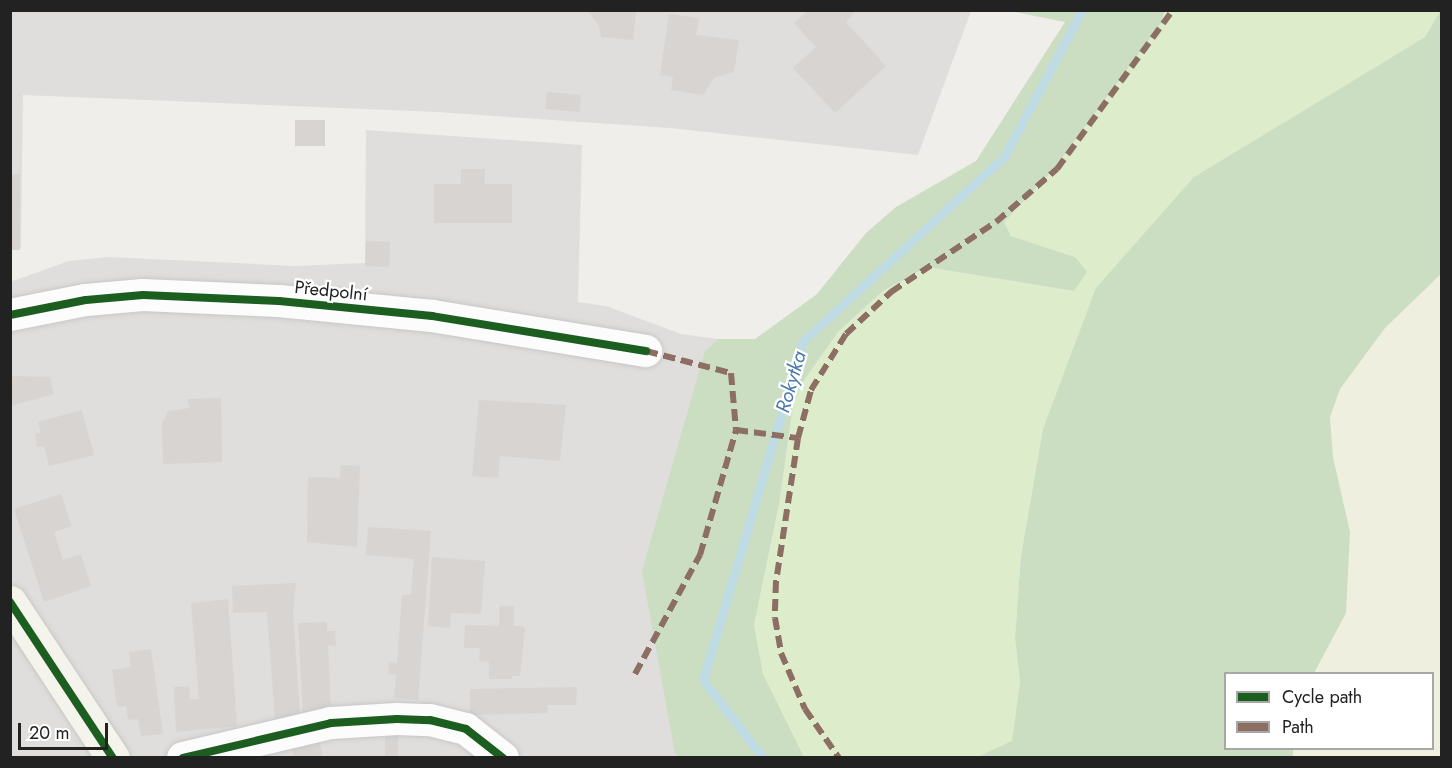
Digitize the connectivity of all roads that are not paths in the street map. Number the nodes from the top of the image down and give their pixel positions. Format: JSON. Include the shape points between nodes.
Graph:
{"nodes":[{"id":1,"x":10,"y":315,"type":"edge"},
{"id":2,"x":646,"y":351,"type":"dead end"},
{"id":3,"x":10,"y":602,"type":"edge"},
{"id":4,"x":113,"y":758,"type":"edge"},
{"id":5,"x":183,"y":758,"type":"edge"},
{"id":6,"x":503,"y":758,"type":"edge"}],
"edges":[{"from":1,"to":2,"type":"street","name":"Předpolní","via":[[143,294],[267,300],[432,316]]},
{"from":3,"to":4,"type":"street"},
{"from":5,"to":6,"type":"street","via":[[331,723],[397,719],[430,720],[466,729]]}]}
